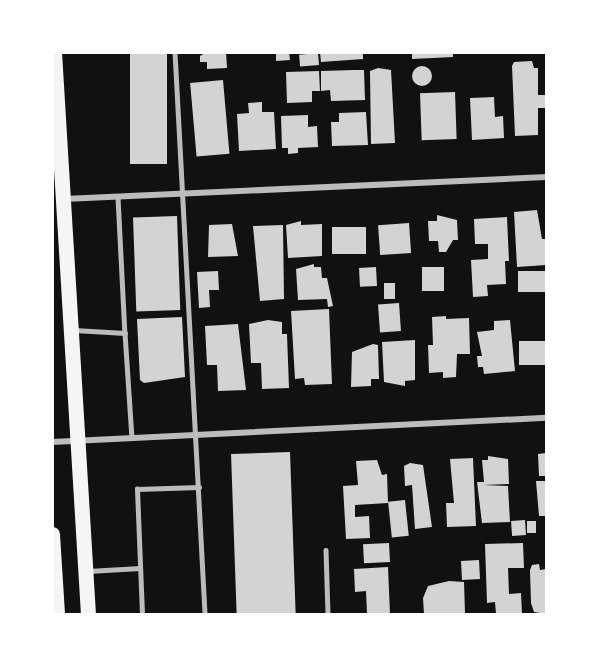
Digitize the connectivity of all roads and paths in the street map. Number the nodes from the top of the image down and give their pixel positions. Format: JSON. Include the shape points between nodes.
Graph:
{"nodes":[{"id":1,"x":54,"y":52,"type":"edge"},
{"id":2,"x":175,"y":52,"type":"edge"},
{"id":3,"x":546,"y":177,"type":"edge"},
{"id":4,"x":183,"y":194,"type":"junction"},
{"id":5,"x":118,"y":197,"type":"junction"},
{"id":6,"x":63,"y":200,"type":"junction"},
{"id":7,"x":71,"y":330,"type":"junction"},
{"id":8,"x":125,"y":333,"type":"junction"},
{"id":9,"x":546,"y":418,"type":"edge"},
{"id":10,"x":196,"y":434,"type":"junction"},
{"id":11,"x":132,"y":438,"type":"junction"},
{"id":12,"x":77,"y":441,"type":"junction"},
{"id":13,"x":52,"y":442,"type":"edge"},
{"id":14,"x":199,"y":487,"type":"junction"},
{"id":15,"x":52,"y":534,"type":"edge"},
{"id":16,"x":326,"y":550,"type":"dead end"},
{"id":17,"x":53,"y":556,"type":"edge"},
{"id":18,"x":140,"y":568,"type":"junction"},
{"id":19,"x":86,"y":571,"type":"junction"},
{"id":20,"x":57,"y":615,"type":"edge"},
{"id":21,"x":88,"y":615,"type":"edge"},
{"id":22,"x":142,"y":615,"type":"edge"},
{"id":23,"x":205,"y":615,"type":"edge"},
{"id":24,"x":328,"y":615,"type":"edge"}],
"edges":[{"from":1,"to":6,"type":"main road"},
{"from":2,"to":4,"type":"lane"},
{"from":3,"to":4,"type":"street"},
{"from":4,"to":5,"type":"street"},
{"from":4,"to":10,"type":"lane"},
{"from":5,"to":6,"type":"street"},
{"from":5,"to":8,"type":"lane"},
{"from":6,"to":7,"type":"main road"},
{"from":7,"to":8,"type":"lane"},
{"from":7,"to":12,"type":"main road"},
{"from":8,"to":11,"type":"lane"},
{"from":9,"to":10,"type":"street"},
{"from":10,"to":11,"type":"street"},
{"from":10,"to":14,"type":"lane"},
{"from":11,"to":12,"type":"street"},
{"from":12,"to":13,"type":"street"},
{"from":12,"to":19,"type":"main road"},
{"from":14,"to":18,"type":"lane","via":[[137,489]]},
{"from":14,"to":23,"type":"lane"},
{"from":15,"to":17,"type":"main road"},
{"from":16,"to":24,"type":"lane"},
{"from":17,"to":20,"type":"main road"},
{"from":18,"to":19,"type":"lane"},
{"from":18,"to":22,"type":"lane"},
{"from":19,"to":21,"type":"main road"}]}
